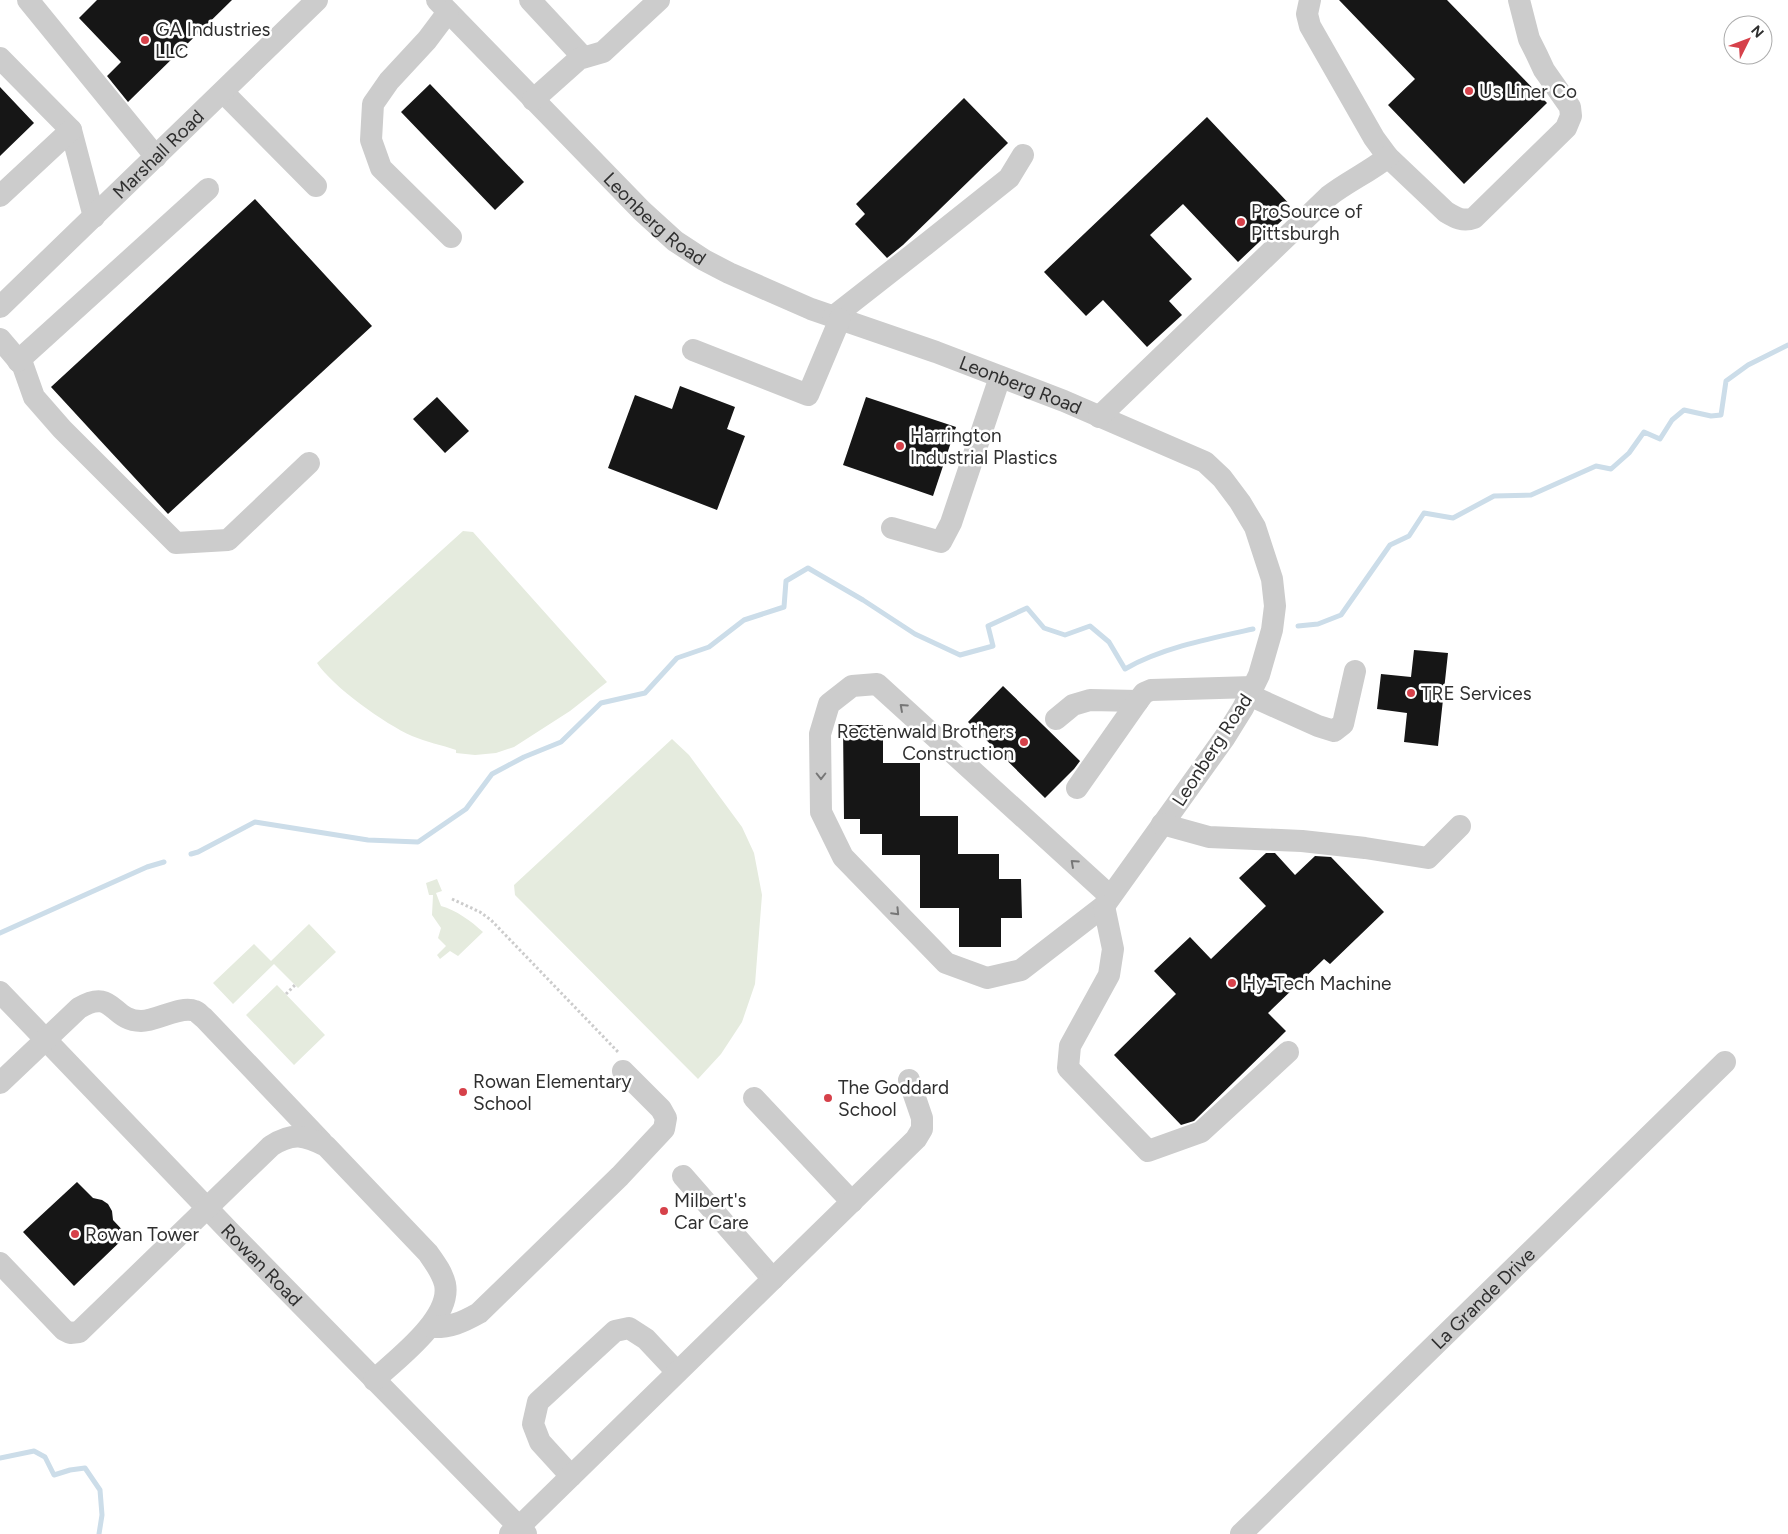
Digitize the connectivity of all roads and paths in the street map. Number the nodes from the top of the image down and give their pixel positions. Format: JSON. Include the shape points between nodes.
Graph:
{"nodes":[{"id":1,"x":28,"y":0,"type":"edge"},
{"id":2,"x":317,"y":0,"type":"edge"},
{"id":3,"x":530,"y":0,"type":"edge"},
{"id":4,"x":659,"y":0,"type":"edge"},
{"id":5,"x":1310,"y":0,"type":"edge"},
{"id":6,"x":1519,"y":0,"type":"edge"},
{"id":7,"x":443,"y":6,"type":"edge"},
{"id":8,"x":0,"y":58,"type":"edge"},
{"id":9,"x":583,"y":58,"type":"junction"},
{"id":10,"x":223,"y":92,"type":"junction"},
{"id":11,"x":533,"y":100,"type":"junction"},
{"id":12,"x":71,"y":130,"type":"junction"},
{"id":13,"x":1023,"y":155,"type":"dead end"},
{"id":14,"x":1388,"y":156,"type":"junction"},
{"id":15,"x":156,"y":157,"type":"junction"},
{"id":16,"x":316,"y":186,"type":"dead end"},
{"id":17,"x":208,"y":190,"type":"dead end"},
{"id":18,"x":0,"y":196,"type":"edge"},
{"id":19,"x":94,"y":217,"type":"junction"},
{"id":20,"x":452,"y":237,"type":"dead end"},
{"id":21,"x":0,"y":307,"type":"edge"},
{"id":22,"x":836,"y":318,"type":"junction"},
{"id":23,"x":0,"y":339,"type":"edge"},
{"id":24,"x":693,"y":350,"type":"dead end"},
{"id":25,"x":18,"y":361,"type":"junction"},
{"id":26,"x":1000,"y":377,"type":"junction"},
{"id":27,"x":1099,"y":417,"type":"junction"},
{"id":28,"x":309,"y":463,"type":"dead end"},
{"id":29,"x":892,"y":528,"type":"dead end"},
{"id":30,"x":1355,"y":671,"type":"dead end"},
{"id":31,"x":1251,"y":691,"type":"junction"},
{"id":32,"x":1138,"y":701,"type":"junction"},
{"id":33,"x":1056,"y":719,"type":"dead end"},
{"id":34,"x":1077,"y":788,"type":"dead end"},
{"id":35,"x":1162,"y":824,"type":"junction"},
{"id":36,"x":1460,"y":826,"type":"dead end"},
{"id":37,"x":452,"y":899,"type":"dead end"},
{"id":38,"x":1107,"y":901,"type":"junction"},
{"id":39,"x":295,"y":985,"type":"dead end"},
{"id":40,"x":0,"y":992,"type":"edge"},
{"id":41,"x":286,"y":994,"type":"dead end"},
{"id":42,"x":46,"y":1040,"type":"junction"},
{"id":43,"x":1288,"y":1052,"type":"dead end"},
{"id":44,"x":1724,"y":1062,"type":"dead end"},
{"id":45,"x":624,"y":1065,"type":"joint"},
{"id":46,"x":909,"y":1080,"type":"dead end"},
{"id":47,"x":0,"y":1084,"type":"edge"},
{"id":48,"x":754,"y":1098,"type":"dead end"},
{"id":49,"x":326,"y":1146,"type":"junction"},
{"id":50,"x":683,"y":1176,"type":"dead end"},
{"id":51,"x":852,"y":1202,"type":"junction"},
{"id":52,"x":207,"y":1208,"type":"junction"},
{"id":53,"x":0,"y":1263,"type":"edge"},
{"id":54,"x":773,"y":1279,"type":"junction"},
{"id":55,"x":431,"y":1327,"type":"junction"},
{"id":56,"x":677,"y":1372,"type":"junction"},
{"id":57,"x":374,"y":1380,"type":"junction"},
{"id":58,"x":571,"y":1476,"type":"junction"},
{"id":59,"x":518,"y":1532,"type":"edge"},
{"id":60,"x":1241,"y":1534,"type":"edge"}],
"edges":[{"from":1,"to":15,"type":"street"},
{"from":2,"to":10,"type":"street","name":"Marshall Road"},
{"from":3,"to":9,"type":"street"},
{"from":4,"to":9,"type":"street","via":[[604,52]]},
{"from":5,"to":14,"type":"street","via":[[1307,14],[1310,26],[1374,138]]},
{"from":6,"to":14,"type":"street","via":[[1529,38],[1544,70],[1570,107],[1571,116],[1566,128],[1474,218],[1467,220],[1446,212]]},
{"from":7,"to":11,"type":"street","name":"Leonberg Road"},
{"from":7,"to":20,"type":"street","via":[[427,40],[389,80],[373,104],[371,140],[381,168]]},
{"from":8,"to":12,"type":"street"},
{"from":9,"to":11,"type":"street"},
{"from":10,"to":15,"type":"street","name":"Marshall Road"},
{"from":10,"to":16,"type":"street"},
{"from":11,"to":22,"type":"street","name":"Leonberg Road","via":[[675,241],[729,273]]},
{"from":12,"to":18,"type":"street"},
{"from":12,"to":19,"type":"street"},
{"from":13,"to":22,"type":"street","via":[[1009,178]]},
{"from":14,"to":27,"type":"street","via":[[1328,196]]},
{"from":15,"to":19,"type":"street","name":"Marshall Road"},
{"from":17,"to":25,"type":"street"},
{"from":19,"to":21,"type":"street","name":"Marshall Road"},
{"from":22,"to":24,"type":"street","via":[[808,395]]},
{"from":22,"to":26,"type":"street","name":"Leonberg Road"},
{"from":23,"to":25,"type":"street"},
{"from":25,"to":28,"type":"street","via":[[34,397],[176,543],[228,540]]},
{"from":26,"to":27,"type":"street","name":"Leonberg Road"},
{"from":26,"to":29,"type":"street","via":[[951,522],[940,542]]},
{"from":27,"to":31,"type":"street","name":"Leonberg Road","via":[[1205,462],[1222,478],[1255,527],[1272,579],[1275,606],[1272,630]]},
{"from":30,"to":31,"type":"street","via":[[1342,724],[1334,731]]},
{"from":31,"to":32,"type":"street","via":[[1150,690]]},
{"from":31,"to":35,"type":"street","name":"Leonberg Road","via":[[1225,737]]},
{"from":32,"to":33,"type":"street","via":[[1090,700],[1073,705]]},
{"from":32,"to":34,"type":"street"},
{"from":35,"to":36,"type":"street","via":[[1210,837],[1302,841],[1428,858]]},
{"from":35,"to":38,"type":"street","name":"Leonberg Road"},
{"from":37,"to":45,"type":"path","via":[[491,920]]},
{"from":38,"to":38,"type":"street","name":"Leonberg Road","one_way":true,"via":[[877,684],[852,686],[829,704],[820,734],[821,812],[844,857],[946,963],[987,978],[1020,970]]},
{"from":38,"to":43,"type":"street","via":[[1113,949],[1109,975],[1070,1046],[1068,1068],[1148,1151],[1200,1132]]},
{"from":39,"to":41,"type":"path"},
{"from":40,"to":42,"type":"street","name":"Rowan Road"},
{"from":42,"to":47,"type":"street"},
{"from":42,"to":49,"type":"street","via":[[79,1008],[91,1001],[104,1001],[128,1020],[144,1021],[180,1010],[194,1010]]},
{"from":42,"to":52,"type":"street","name":"Rowan Road"},
{"from":44,"to":60,"type":"street","name":"La Grande Drive"},
{"from":45,"to":55,"type":"street","via":[[661,1109],[666,1118],[664,1129],[479,1313],[461,1323]]},
{"from":46,"to":51,"type":"street","via":[[922,1118],[922,1128],[916,1139]]},
{"from":48,"to":51,"type":"street"},
{"from":49,"to":52,"type":"street","via":[[298,1136],[284,1138],[271,1146]]},
{"from":49,"to":55,"type":"street","via":[[428,1253],[441,1271],[445,1286],[443,1307]]},
{"from":50,"to":54,"type":"street"},
{"from":51,"to":54,"type":"street"},
{"from":52,"to":53,"type":"street","via":[[79,1332],[64,1330]]},
{"from":52,"to":57,"type":"street","name":"Rowan Road"},
{"from":54,"to":56,"type":"street"},
{"from":55,"to":57,"type":"street"},
{"from":56,"to":58,"type":"street"},
{"from":56,"to":58,"type":"street","via":[[646,1339],[629,1328],[615,1331],[538,1402],[532,1424],[540,1442]]},
{"from":57,"to":59,"type":"street","name":"Rowan Road"},
{"from":58,"to":59,"type":"street"}]}
